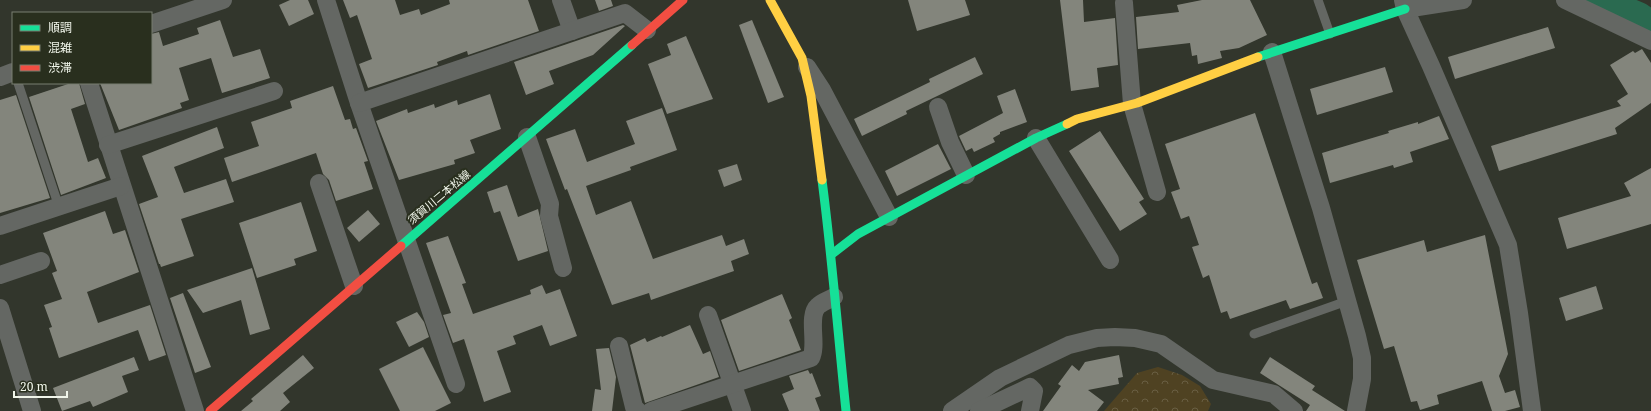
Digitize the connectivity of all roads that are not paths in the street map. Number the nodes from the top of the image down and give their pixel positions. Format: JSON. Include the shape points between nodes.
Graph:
{"nodes":[{"id":1,"x":223,"y":0,"type":"edge"},
{"id":2,"x":326,"y":0,"type":"edge"},
{"id":3,"x":561,"y":0,"type":"edge"},
{"id":4,"x":683,"y":0,"type":"edge"},
{"id":5,"x":770,"y":0,"type":"edge"},
{"id":6,"x":1318,"y":0,"type":"edge"},
{"id":7,"x":1463,"y":0,"type":"edge"},
{"id":8,"x":1565,"y":0,"type":"edge"},
{"id":9,"x":1124,"y":3,"type":"dead end"},
{"id":10,"x":1404,"y":5,"type":"edge"},
{"id":11,"x":152,"y":24,"type":"edge"},
{"id":12,"x":647,"y":30,"type":"junction"},
{"id":13,"x":572,"y":31,"type":"junction"},
{"id":14,"x":1330,"y":34,"type":"junction"},
{"id":15,"x":1651,"y":41,"type":"edge"},
{"id":16,"x":1272,"y":52,"type":"junction"},
{"id":17,"x":802,"y":58,"type":"junction"},
{"id":18,"x":12,"y":72,"type":"edge"},
{"id":19,"x":0,"y":77,"type":"edge"},
{"id":20,"x":18,"y":84,"type":"edge"},
{"id":21,"x":89,"y":84,"type":"edge"},
{"id":22,"x":274,"y":91,"type":"dead end"},
{"id":23,"x":359,"y":103,"type":"junction"},
{"id":24,"x":1132,"y":104,"type":"junction"},
{"id":25,"x":938,"y":108,"type":"dead end"},
{"id":26,"x":528,"y":137,"type":"junction"},
{"id":27,"x":1036,"y":138,"type":"junction"},
{"id":28,"x":108,"y":145,"type":"junction"},
{"id":29,"x":966,"y":175,"type":"junction"},
{"id":30,"x":319,"y":183,"type":"dead end"},
{"id":31,"x":121,"y":186,"type":"junction"},
{"id":32,"x":1157,"y":192,"type":"dead end"},
{"id":33,"x":59,"y":207,"type":"junction"},
{"id":34,"x":889,"y":217,"type":"junction"},
{"id":35,"x":0,"y":226,"type":"edge"},
{"id":36,"x":406,"y":240,"type":"junction"},
{"id":37,"x":832,"y":254,"type":"junction"},
{"id":38,"x":1110,"y":260,"type":"dead end"},
{"id":39,"x":41,"y":261,"type":"dead end"},
{"id":40,"x":563,"y":268,"type":"dead end"},
{"id":41,"x":0,"y":275,"type":"edge"},
{"id":42,"x":354,"y":286,"type":"junction"},
{"id":43,"x":834,"y":296,"type":"junction"},
{"id":44,"x":1347,"y":301,"type":"junction"},
{"id":45,"x":0,"y":308,"type":"edge"},
{"id":46,"x":708,"y":315,"type":"dead end"},
{"id":47,"x":1254,"y":334,"type":"dead end"},
{"id":48,"x":619,"y":346,"type":"dead end"},
{"id":49,"x":456,"y":384,"type":"dead end"},
{"id":50,"x":733,"y":385,"type":"junction"},
{"id":51,"x":32,"y":411,"type":"edge"},
{"id":52,"x":195,"y":411,"type":"edge"},
{"id":53,"x":210,"y":411,"type":"edge"},
{"id":54,"x":638,"y":411,"type":"edge"},
{"id":55,"x":650,"y":411,"type":"edge"},
{"id":56,"x":742,"y":411,"type":"edge"},
{"id":57,"x":846,"y":411,"type":"edge"},
{"id":58,"x":952,"y":411,"type":"edge"},
{"id":59,"x":979,"y":411,"type":"edge"},
{"id":60,"x":1030,"y":411,"type":"edge"},
{"id":61,"x":1294,"y":411,"type":"edge"},
{"id":62,"x":1356,"y":411,"type":"edge"},
{"id":63,"x":1532,"y":411,"type":"edge"}],
"edges":[{"from":1,"to":11,"type":"street"},
{"from":2,"to":23,"type":"street"},
{"from":3,"to":13,"type":"street"},
{"from":4,"to":12,"type":"street","name":"須賀川二本松線"},
{"from":5,"to":17,"type":"street"},
{"from":6,"to":14,"type":"lane"},
{"from":7,"to":10,"type":"street"},
{"from":8,"to":15,"type":"street"},
{"from":9,"to":24,"type":"street"},
{"from":10,"to":14,"type":"street"},
{"from":10,"to":63,"type":"street","via":[[1508,245]]},
{"from":12,"to":13,"type":"street","via":[[625,13]]},
{"from":12,"to":26,"type":"street","name":"須賀川二本松線"},
{"from":13,"to":23,"type":"street"},
{"from":14,"to":16,"type":"street"},
{"from":16,"to":24,"type":"street"},
{"from":16,"to":44,"type":"street"},
{"from":17,"to":34,"type":"street","via":[[822,90]]},
{"from":17,"to":37,"type":"street","via":[[812,96]]},
{"from":18,"to":19,"type":"street"},
{"from":20,"to":33,"type":"lane"},
{"from":21,"to":28,"type":"street"},
{"from":22,"to":28,"type":"street"},
{"from":23,"to":36,"type":"street"},
{"from":24,"to":27,"type":"street","via":[[1077,119]]},
{"from":24,"to":32,"type":"street"},
{"from":25,"to":29,"type":"street","via":[[950,142]]},
{"from":26,"to":36,"type":"street","name":"須賀川二本松線"},
{"from":26,"to":40,"type":"street","via":[[550,204],[549,216]]},
{"from":27,"to":29,"type":"street"},
{"from":27,"to":38,"type":"street"},
{"from":28,"to":31,"type":"street"},
{"from":29,"to":34,"type":"street"},
{"from":30,"to":42,"type":"street"},
{"from":31,"to":33,"type":"street"},
{"from":31,"to":52,"type":"street"},
{"from":33,"to":35,"type":"street"},
{"from":34,"to":37,"type":"street","via":[[858,234]]},
{"from":36,"to":42,"type":"street","name":"須賀川二本松線"},
{"from":36,"to":49,"type":"street"},
{"from":37,"to":43,"type":"street"},
{"from":39,"to":41,"type":"street"},
{"from":42,"to":53,"type":"street","name":"須賀川二本松線"},
{"from":43,"to":50,"type":"street","via":[[817,307],[813,314],[814,351],[811,358]]},
{"from":43,"to":57,"type":"street"},
{"from":44,"to":47,"type":"lane"},
{"from":44,"to":62,"type":"street","via":[[1362,358],[1362,379]]},
{"from":45,"to":51,"type":"street"},
{"from":46,"to":50,"type":"street"},
{"from":48,"to":54,"type":"street","via":[[634,407]]},
{"from":50,"to":55,"type":"street"},
{"from":50,"to":56,"type":"street"},
{"from":58,"to":61,"type":"street","via":[[1000,378],[1063,348],[1097,338],[1115,337],[1135,338],[1161,344],[1213,380],[1274,394]]},
{"from":59,"to":60,"type":"street","via":[[1030,387],[1034,390]]}]}
